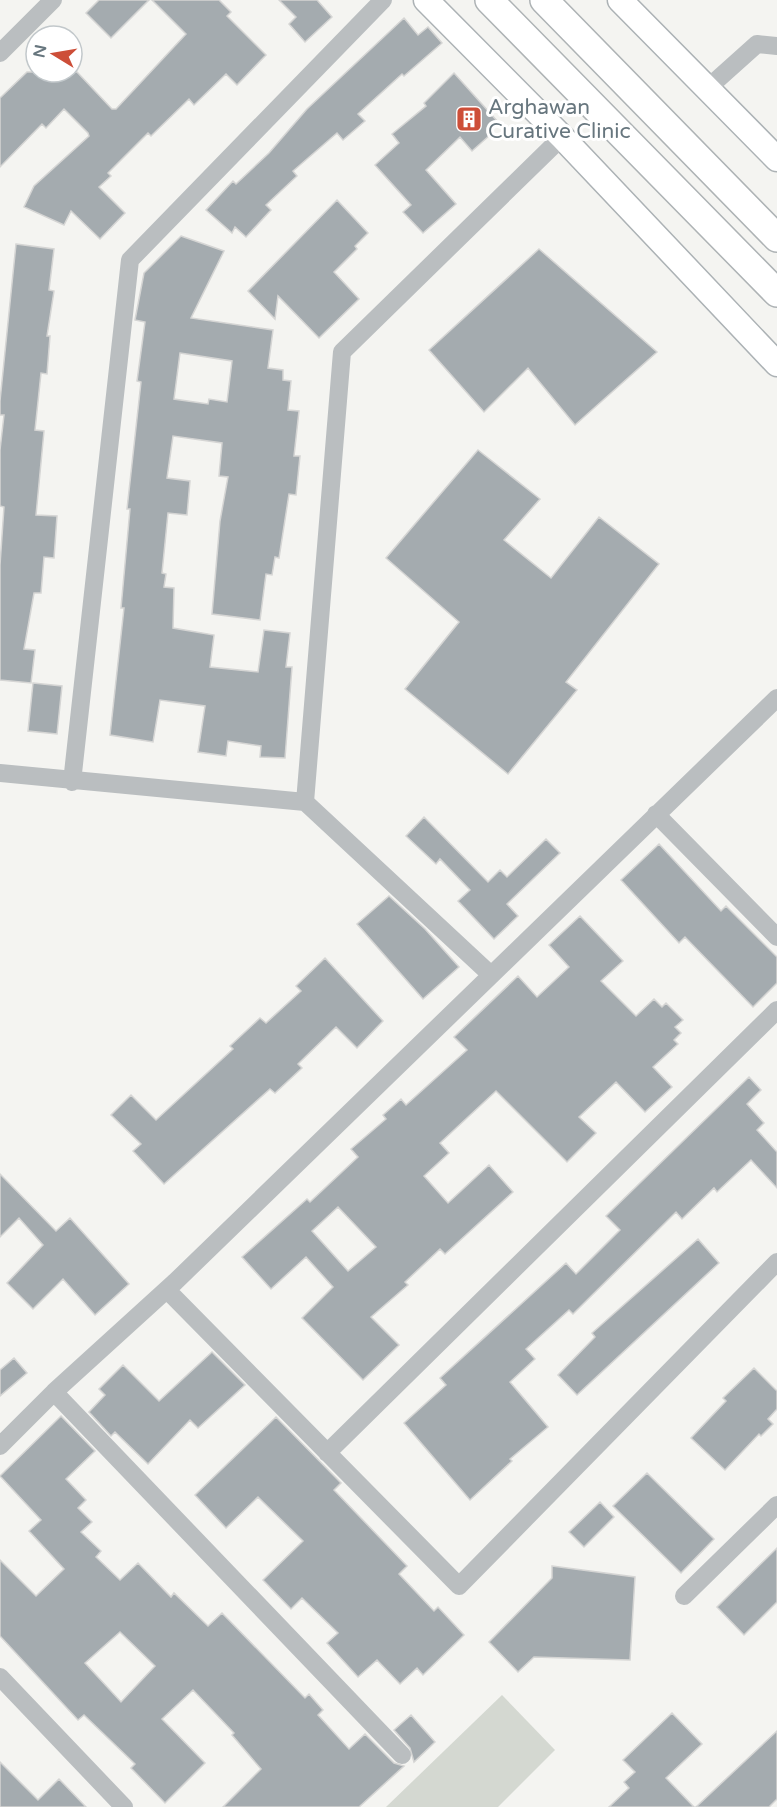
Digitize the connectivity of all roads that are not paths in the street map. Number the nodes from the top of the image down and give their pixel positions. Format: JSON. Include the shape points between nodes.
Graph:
{"nodes":[{"id":1,"x":53,"y":0,"type":"edge"},
{"id":2,"x":383,"y":0,"type":"edge"},
{"id":3,"x":426,"y":0,"type":"edge"},
{"id":4,"x":489,"y":0,"type":"edge"},
{"id":5,"x":544,"y":0,"type":"edge"},
{"id":6,"x":620,"y":0,"type":"edge"},
{"id":7,"x":777,"y":46,"type":"edge"},
{"id":8,"x":0,"y":53,"type":"edge"},
{"id":9,"x":709,"y":87,"type":"junction"},
{"id":10,"x":562,"y":137,"type":"junction"},
{"id":11,"x":777,"y":159,"type":"edge"},
{"id":12,"x":777,"y":238,"type":"edge"},
{"id":13,"x":777,"y":293,"type":"edge"},
{"id":14,"x":777,"y":364,"type":"edge"},
{"id":15,"x":777,"y":698,"type":"edge"},
{"id":16,"x":0,"y":773,"type":"edge"},
{"id":17,"x":72,"y":782,"type":"junction"},
{"id":18,"x":305,"y":802,"type":"junction"},
{"id":19,"x":656,"y":814,"type":"junction"},
{"id":20,"x":777,"y":937,"type":"edge"},
{"id":21,"x":490,"y":974,"type":"junction"},
{"id":22,"x":777,"y":1010,"type":"edge"},
{"id":23,"x":777,"y":1262,"type":"edge"},
{"id":24,"x":167,"y":1290,"type":"junction"},
{"id":25,"x":54,"y":1392,"type":"junction"},
{"id":26,"x":0,"y":1446,"type":"edge"},
{"id":27,"x":327,"y":1453,"type":"junction"},
{"id":28,"x":777,"y":1505,"type":"edge"},
{"id":29,"x":684,"y":1596,"type":"dead end"},
{"id":30,"x":0,"y":1677,"type":"edge"},
{"id":31,"x":402,"y":1755,"type":"dead end"},
{"id":32,"x":123,"y":1807,"type":"edge"}],
"edges":[{"from":1,"to":8,"type":"street"},
{"from":2,"to":17,"type":"street","via":[[130,260]]},
{"from":3,"to":10,"type":"street"},
{"from":4,"to":13,"type":"main road"},
{"from":5,"to":12,"type":"main road"},
{"from":6,"to":9,"type":"street"},
{"from":7,"to":9,"type":"street","via":[[757,44]]},
{"from":9,"to":11,"type":"street"},
{"from":10,"to":14,"type":"street"},
{"from":10,"to":18,"type":"street","via":[[342,352]]},
{"from":15,"to":19,"type":"street"},
{"from":16,"to":17,"type":"street"},
{"from":17,"to":18,"type":"street"},
{"from":18,"to":21,"type":"street"},
{"from":19,"to":20,"type":"street"},
{"from":19,"to":21,"type":"street"},
{"from":21,"to":24,"type":"street"},
{"from":22,"to":27,"type":"street"},
{"from":23,"to":27,"type":"street","via":[[459,1586]]},
{"from":24,"to":25,"type":"street"},
{"from":24,"to":27,"type":"street"},
{"from":25,"to":26,"type":"street"},
{"from":25,"to":31,"type":"street"},
{"from":28,"to":29,"type":"street"},
{"from":30,"to":32,"type":"street"}]}
